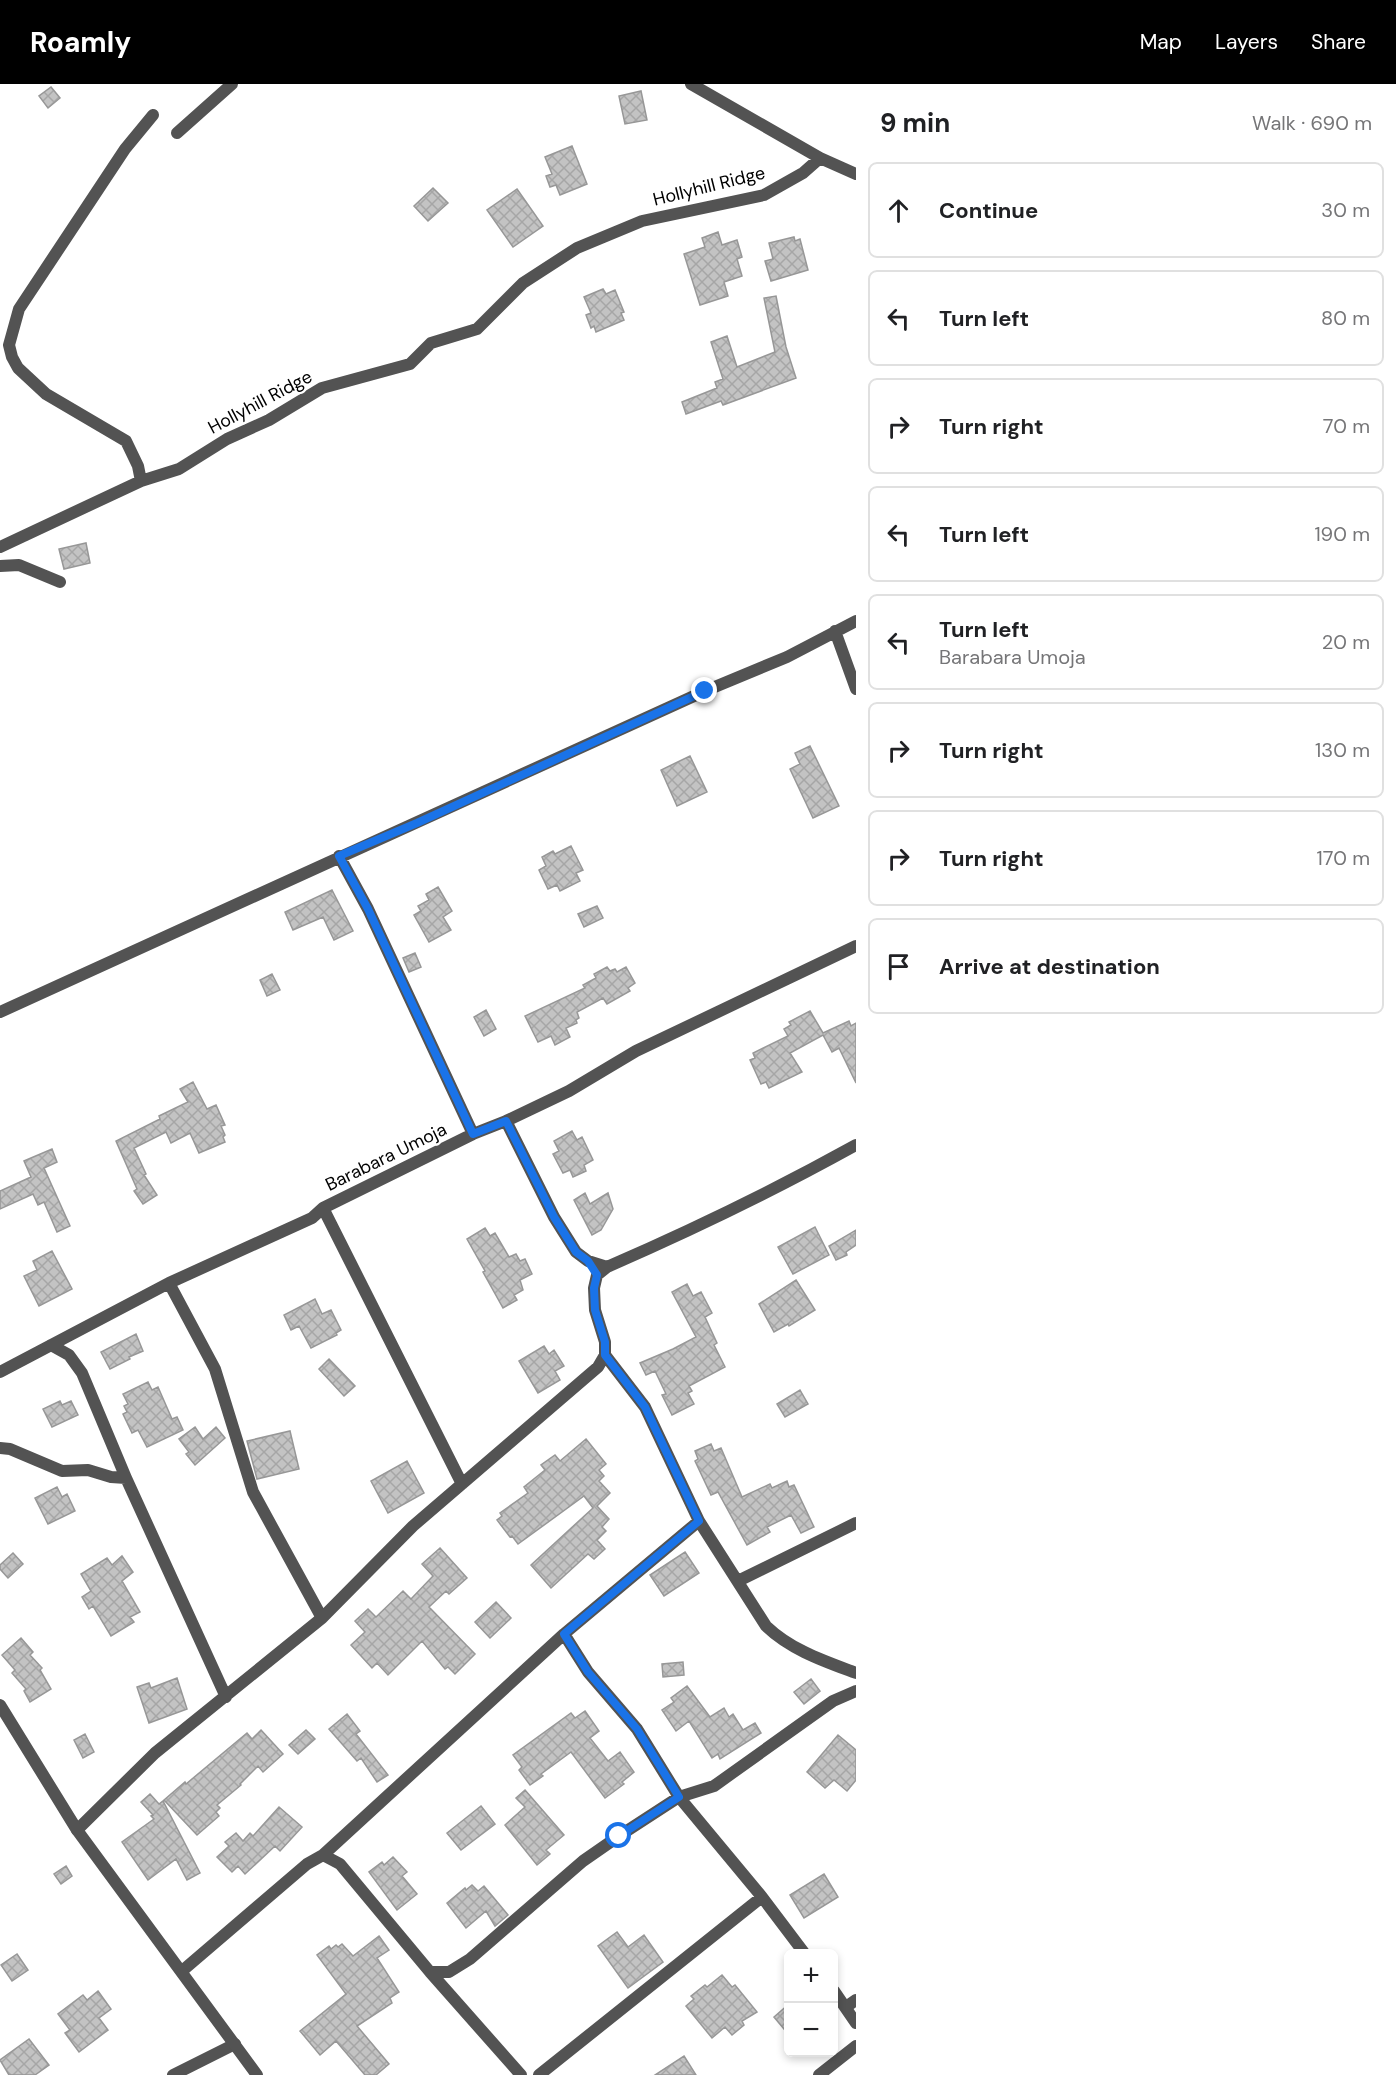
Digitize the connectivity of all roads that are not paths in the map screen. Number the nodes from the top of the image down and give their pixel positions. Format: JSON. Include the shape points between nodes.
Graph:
{"nodes":[{"id":1,"x":232,"y":84,"type":"edge"},
{"id":2,"x":691,"y":84,"type":"edge"},
{"id":3,"x":153,"y":115,"type":"dead end"},
{"id":4,"x":177,"y":133,"type":"dead end"},
{"id":5,"x":820,"y":158,"type":"junction"},
{"id":6,"x":856,"y":174,"type":"edge"},
{"id":7,"x":0,"y":350,"type":"edge"},
{"id":8,"x":12,"y":357,"type":"junction"},
{"id":9,"x":141,"y":481,"type":"junction"},
{"id":10,"x":0,"y":547,"type":"edge"},
{"id":11,"x":0,"y":566,"type":"edge"},
{"id":12,"x":60,"y":582,"type":"dead end"},
{"id":13,"x":856,"y":621,"type":"edge"},
{"id":14,"x":836,"y":631,"type":"junction"},
{"id":15,"x":856,"y":689,"type":"edge"},
{"id":16,"x":339,"y":856,"type":"junction"},
{"id":17,"x":856,"y":946,"type":"edge"},
{"id":18,"x":0,"y":1012,"type":"edge"},
{"id":19,"x":506,"y":1121,"type":"junction"},
{"id":20,"x":473,"y":1134,"type":"junction"},
{"id":21,"x":856,"y":1145,"type":"edge"},
{"id":22,"x":323,"y":1208,"type":"junction"},
{"id":23,"x":588,"y":1261,"type":"junction"},
{"id":24,"x":607,"y":1267,"type":"junction"},
{"id":25,"x":597,"y":1275,"type":"junction"},
{"id":26,"x":169,"y":1283,"type":"junction"},
{"id":27,"x":51,"y":1345,"type":"junction"},
{"id":28,"x":605,"y":1355,"type":"junction"},
{"id":29,"x":0,"y":1372,"type":"edge"},
{"id":30,"x":0,"y":1448,"type":"edge"},
{"id":31,"x":126,"y":1478,"type":"junction"},
{"id":32,"x":462,"y":1484,"type":"junction"},
{"id":33,"x":699,"y":1521,"type":"junction"},
{"id":34,"x":856,"y":1524,"type":"edge"},
{"id":35,"x":738,"y":1581,"type":"junction"},
{"id":36,"x":322,"y":1618,"type":"junction"},
{"id":37,"x":564,"y":1634,"type":"junction"},
{"id":38,"x":856,"y":1673,"type":"edge"},
{"id":39,"x":856,"y":1691,"type":"edge"},
{"id":40,"x":226,"y":1697,"type":"junction"},
{"id":41,"x":0,"y":1705,"type":"edge"},
{"id":42,"x":679,"y":1797,"type":"junction"},
{"id":43,"x":77,"y":1830,"type":"junction"},
{"id":44,"x":323,"y":1855,"type":"junction"},
{"id":45,"x":762,"y":1898,"type":"junction"},
{"id":46,"x":802,"y":1949,"type":"edge"},
{"id":47,"x":182,"y":1971,"type":"junction"},
{"id":48,"x":430,"y":1972,"type":"junction"},
{"id":49,"x":838,"y":1994,"type":"edge"},
{"id":50,"x":851,"y":2004,"type":"edge"},
{"id":51,"x":856,"y":2023,"type":"edge"},
{"id":52,"x":235,"y":2044,"type":"junction"},
{"id":53,"x":856,"y":2046,"type":"edge"},
{"id":54,"x":173,"y":2075,"type":"edge"},
{"id":55,"x":257,"y":2075,"type":"edge"},
{"id":56,"x":521,"y":2075,"type":"edge"},
{"id":57,"x":539,"y":2075,"type":"edge"},
{"id":58,"x":819,"y":2075,"type":"edge"}],
"edges":[{"from":1,"to":4,"type":"street"},
{"from":2,"to":5,"type":"street"},
{"from":3,"to":8,"type":"street","via":[[125,149],[20,309],[9,345]]},
{"from":5,"to":6,"type":"street"},
{"from":5,"to":9,"type":"street","name":"Hollyhill Ridge","via":[[804,173],[764,195],[642,221],[577,248],[523,283],[477,329],[431,343],[410,364],[322,388],[179,469]]},
{"from":7,"to":8,"type":"street"},
{"from":8,"to":9,"type":"street","via":[[18,368],[46,394],[126,441]]},
{"from":9,"to":10,"type":"street","name":"Hollyhill Ridge"},
{"from":11,"to":12,"type":"street","via":[[20,565]]},
{"from":13,"to":14,"type":"street"},
{"from":14,"to":15,"type":"street"},
{"from":14,"to":16,"type":"street","via":[[787,657]]},
{"from":16,"to":18,"type":"street"},
{"from":16,"to":20,"type":"street","via":[[368,909]]},
{"from":17,"to":19,"type":"street","name":"Barabara Umoja","via":[[636,1051],[569,1091]]},
{"from":19,"to":20,"type":"street","name":"Barabara Umoja"},
{"from":19,"to":23,"type":"street","via":[[554,1217],[576,1252]]},
{"from":20,"to":22,"type":"street","name":"Barabara Umoja"},
{"from":21,"to":24,"type":"street"},
{"from":22,"to":26,"type":"street","name":"Barabara Umoja","via":[[312,1218]]},
{"from":22,"to":32,"type":"street"},
{"from":23,"to":24,"type":"street"},
{"from":23,"to":25,"type":"street"},
{"from":24,"to":25,"type":"street"},
{"from":25,"to":28,"type":"street","via":[[595,1310]]},
{"from":26,"to":27,"type":"street","name":"Barabara Umoja"},
{"from":26,"to":36,"type":"street","via":[[215,1369],[253,1492]]},
{"from":27,"to":29,"type":"street","name":"Barabara Umoja"},
{"from":27,"to":31,"type":"street","via":[[69,1355],[82,1373]]},
{"from":28,"to":32,"type":"street","via":[[598,1367]]},
{"from":28,"to":33,"type":"street","via":[[645,1407]]},
{"from":30,"to":31,"type":"street","via":[[62,1471],[88,1470]]},
{"from":31,"to":40,"type":"street"},
{"from":32,"to":36,"type":"street","via":[[413,1526]]},
{"from":33,"to":35,"type":"street"},
{"from":33,"to":37,"type":"street"},
{"from":34,"to":35,"type":"street"},
{"from":35,"to":38,"type":"street","via":[[777,1637]]},
{"from":36,"to":40,"type":"street"},
{"from":37,"to":42,"type":"street","via":[[588,1672],[637,1729]]},
{"from":37,"to":44,"type":"street"},
{"from":39,"to":42,"type":"street","via":[[833,1701],[714,1786]]},
{"from":40,"to":43,"type":"street","via":[[155,1754]]},
{"from":41,"to":43,"type":"street"},
{"from":42,"to":45,"type":"street"},
{"from":42,"to":48,"type":"street","via":[[583,1861],[470,1959],[449,1972]]},
{"from":43,"to":47,"type":"street"},
{"from":44,"to":47,"type":"street","via":[[307,1864]]},
{"from":44,"to":48,"type":"street","via":[[340,1864]]},
{"from":45,"to":46,"type":"street"},
{"from":45,"to":57,"type":"street"},
{"from":47,"to":52,"type":"street"},
{"from":48,"to":56,"type":"street"},
{"from":49,"to":50,"type":"street"},
{"from":50,"to":51,"type":"street"},
{"from":52,"to":54,"type":"street"},
{"from":52,"to":55,"type":"street"},
{"from":53,"to":58,"type":"street"}]}
